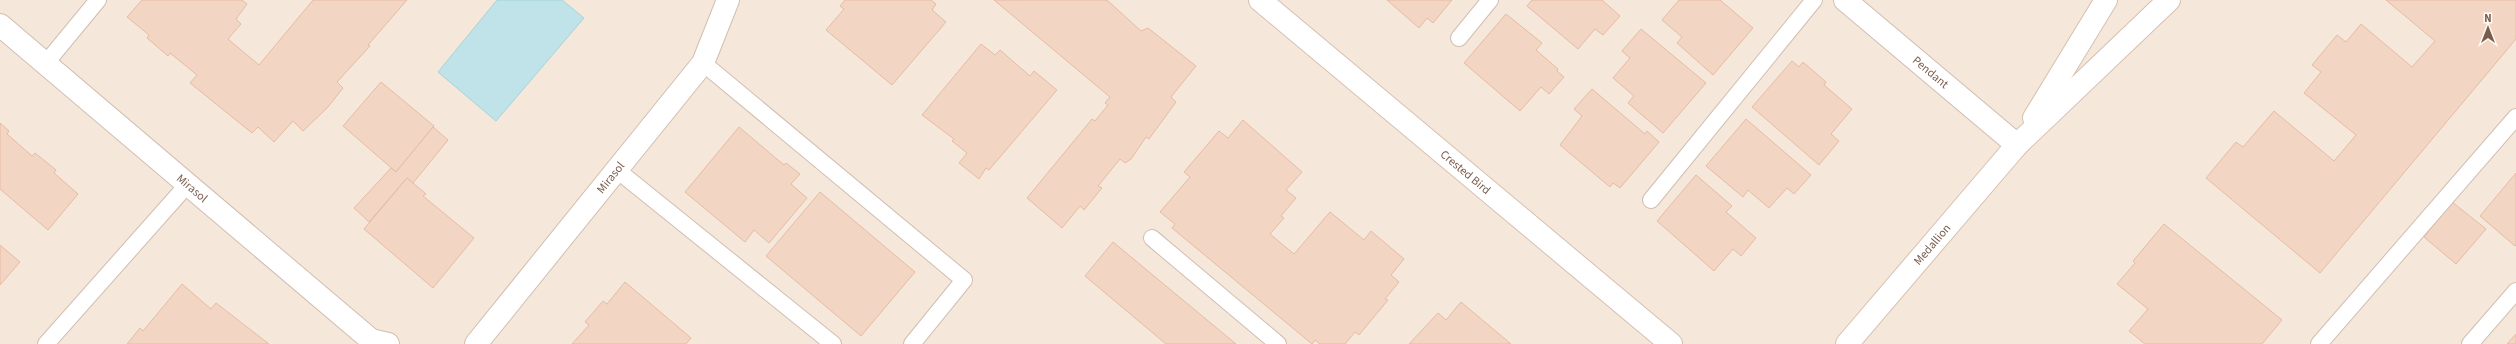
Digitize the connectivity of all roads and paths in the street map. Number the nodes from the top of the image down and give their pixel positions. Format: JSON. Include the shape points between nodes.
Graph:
{"nodes":[{"id":1,"x":98,"y":0,"type":"edge"},
{"id":2,"x":728,"y":0,"type":"edge"},
{"id":3,"x":1260,"y":0,"type":"edge"},
{"id":4,"x":1490,"y":0,"type":"edge"},
{"id":5,"x":1814,"y":0,"type":"edge"},
{"id":6,"x":1845,"y":0,"type":"edge"},
{"id":7,"x":2106,"y":0,"type":"edge"},
{"id":8,"x":2169,"y":0,"type":"edge"},
{"id":9,"x":0,"y":24,"type":"edge"},
{"id":10,"x":1459,"y":38,"type":"dead end"},
{"id":11,"x":46,"y":63,"type":"junction"},
{"id":12,"x":703,"y":63,"type":"junction"},
{"id":13,"x":2516,"y":117,"type":"edge"},
{"id":14,"x":2017,"y":145,"type":"junction"},
{"id":15,"x":617,"y":170,"type":"junction"},
{"id":16,"x":188,"y":184,"type":"junction"},
{"id":17,"x":1650,"y":200,"type":"dead end"},
{"id":18,"x":1152,"y":238,"type":"dead end"},
{"id":19,"x":2516,"y":291,"type":"edge"},
{"id":20,"x":46,"y":344,"type":"edge"},
{"id":21,"x":388,"y":344,"type":"edge"},
{"id":22,"x":476,"y":344,"type":"edge"},
{"id":23,"x":833,"y":344,"type":"edge"},
{"id":24,"x":912,"y":344,"type":"edge"},
{"id":25,"x":1278,"y":344,"type":"edge"},
{"id":26,"x":1671,"y":344,"type":"edge"},
{"id":27,"x":1847,"y":344,"type":"edge"},
{"id":28,"x":2319,"y":344,"type":"edge"},
{"id":29,"x":2470,"y":344,"type":"edge"}],
"edges":[{"from":1,"to":11,"type":"lane"},
{"from":2,"to":12,"type":"street","name":"Mirasol"},
{"from":3,"to":26,"type":"street","name":"Crested Bird"},
{"from":4,"to":10,"type":"lane"},
{"from":5,"to":17,"type":"lane"},
{"from":6,"to":14,"type":"street","name":"Pendant"},
{"from":7,"to":14,"type":"street","name":"Medallion"},
{"from":8,"to":14,"type":"street","name":"Medallion"},
{"from":9,"to":11,"type":"street","name":"Mirasol"},
{"from":11,"to":16,"type":"street","name":"Mirasol"},
{"from":12,"to":15,"type":"street","name":"Mirasol"},
{"from":12,"to":24,"type":"lane","via":[[964,280]]},
{"from":13,"to":28,"type":"lane"},
{"from":14,"to":27,"type":"street","name":"Medallion"},
{"from":15,"to":22,"type":"street","name":"Mirasol"},
{"from":15,"to":23,"type":"lane"},
{"from":16,"to":20,"type":"lane"},
{"from":16,"to":21,"type":"street","name":"Mirasol","via":[[371,340]]},
{"from":18,"to":25,"type":"lane"},
{"from":19,"to":29,"type":"lane"}]}
